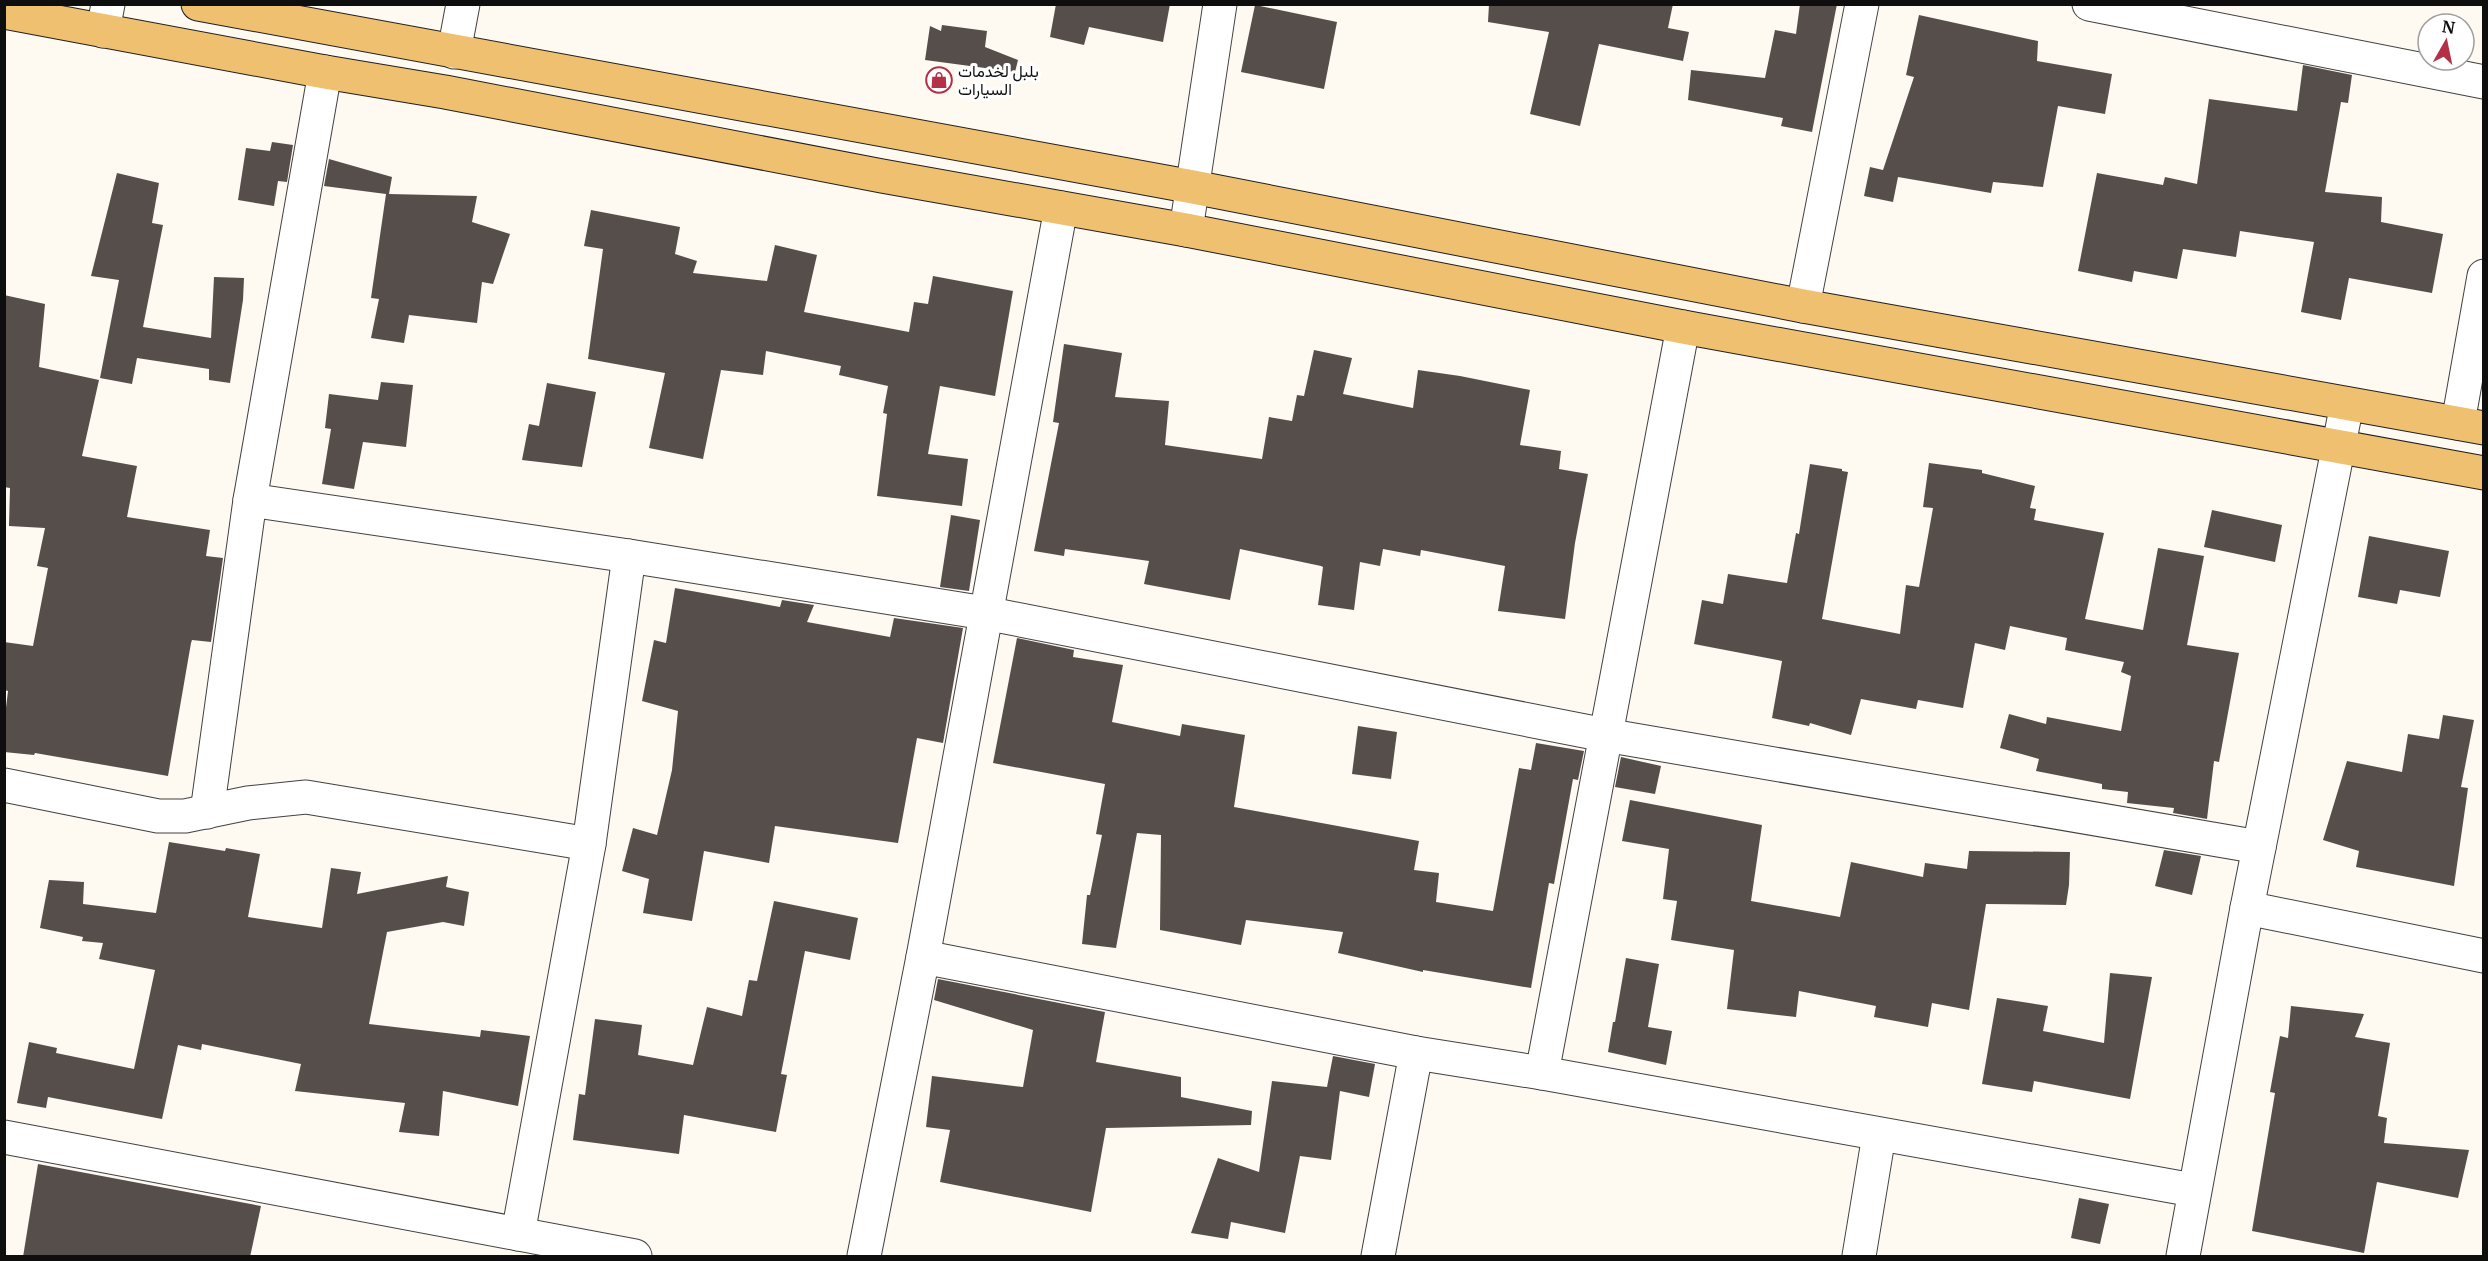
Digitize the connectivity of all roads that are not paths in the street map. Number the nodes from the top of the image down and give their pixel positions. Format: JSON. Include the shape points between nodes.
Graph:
{"nodes":[{"id":1,"x":198,"y":4,"type":"edge"},
{"id":2,"x":463,"y":4,"type":"edge"},
{"id":3,"x":1220,"y":4,"type":"edge"},
{"id":4,"x":1863,"y":4,"type":"edge"},
{"id":5,"x":2089,"y":4,"type":"edge"},
{"id":6,"x":4,"y":12,"type":"edge"},
{"id":7,"x":106,"y":18,"type":"edge"},
{"id":8,"x":454,"y":52,"type":"junction"},
{"id":9,"x":326,"y":72,"type":"junction"},
{"id":10,"x":2484,"y":82,"type":"edge"},
{"id":11,"x":1193,"y":187,"type":"junction"},
{"id":12,"x":1061,"y":208,"type":"junction"},
{"id":13,"x":1186,"y":230,"type":"junction"},
{"id":14,"x":2484,"y":276,"type":"edge"},
{"id":15,"x":1803,"y":306,"type":"junction"},
{"id":16,"x":1683,"y":327,"type":"junction"},
{"id":17,"x":2347,"y":404,"type":"junction"},
{"id":18,"x":2471,"y":425,"type":"edge"},
{"id":19,"x":2340,"y":446,"type":"junction"},
{"id":20,"x":2484,"y":473,"type":"edge"},
{"id":21,"x":250,"y":500,"type":"junction"},
{"id":22,"x":629,"y":556,"type":"junction"},
{"id":23,"x":985,"y":613,"type":"junction"},
{"id":24,"x":1605,"y":735,"type":"junction"},
{"id":25,"x":4,"y":785,"type":"edge"},
{"id":26,"x":207,"y":812,"type":"junction"},
{"id":27,"x":589,"y":844,"type":"junction"},
{"id":28,"x":2259,"y":847,"type":"junction"},
{"id":29,"x":2247,"y":908,"type":"junction"},
{"id":30,"x":2484,"y":956,"type":"edge"},
{"id":31,"x":923,"y":957,"type":"junction"},
{"id":32,"x":1416,"y":1053,"type":"junction"},
{"id":33,"x":1542,"y":1073,"type":"junction"},
{"id":34,"x":1879,"y":1135,"type":"junction"},
{"id":35,"x":4,"y":1137,"type":"edge"},
{"id":36,"x":2193,"y":1190,"type":"junction"},
{"id":37,"x":518,"y":1234,"type":"junction"},
{"id":38,"x":635,"y":1257,"type":"edge"},
{"id":39,"x":864,"y":1257,"type":"edge"},
{"id":40,"x":1378,"y":1257,"type":"edge"},
{"id":41,"x":1859,"y":1257,"type":"edge"},
{"id":42,"x":2183,"y":1257,"type":"edge"}],
"edges":[{"from":1,"to":8,"type":"main road"},
{"from":2,"to":8,"type":"street"},
{"from":3,"to":11,"type":"street"},
{"from":4,"to":15,"type":"street"},
{"from":5,"to":10,"type":"street"},
{"from":6,"to":7,"type":"main road"},
{"from":7,"to":9,"type":"main road"},
{"from":8,"to":11,"type":"main road"},
{"from":9,"to":12,"type":"main road"},
{"from":9,"to":21,"type":"street"},
{"from":11,"to":13,"type":"street"},
{"from":11,"to":15,"type":"main road"},
{"from":12,"to":13,"type":"main road"},
{"from":12,"to":23,"type":"street"},
{"from":13,"to":16,"type":"main road"},
{"from":14,"to":18,"type":"street"},
{"from":15,"to":17,"type":"main road"},
{"from":16,"to":19,"type":"main road"},
{"from":16,"to":24,"type":"street"},
{"from":17,"to":18,"type":"main road"},
{"from":17,"to":19,"type":"street"},
{"from":19,"to":20,"type":"main road"},
{"from":19,"to":28,"type":"street"},
{"from":21,"to":22,"type":"street"},
{"from":21,"to":26,"type":"street"},
{"from":22,"to":23,"type":"street"},
{"from":22,"to":27,"type":"street"},
{"from":23,"to":24,"type":"street"},
{"from":23,"to":31,"type":"street"},
{"from":24,"to":28,"type":"street"},
{"from":24,"to":33,"type":"street"},
{"from":25,"to":26,"type":"street","via":[[158,816]]},
{"from":26,"to":27,"type":"street","via":[[306,797]]},
{"from":27,"to":37,"type":"street"},
{"from":28,"to":29,"type":"street"},
{"from":29,"to":30,"type":"street"},
{"from":29,"to":36,"type":"street"},
{"from":31,"to":32,"type":"street"},
{"from":31,"to":39,"type":"street"},
{"from":32,"to":33,"type":"street"},
{"from":32,"to":40,"type":"street"},
{"from":33,"to":34,"type":"street"},
{"from":34,"to":36,"type":"street"},
{"from":34,"to":41,"type":"street"},
{"from":35,"to":37,"type":"street"},
{"from":36,"to":42,"type":"street"},
{"from":37,"to":38,"type":"street"}]}
